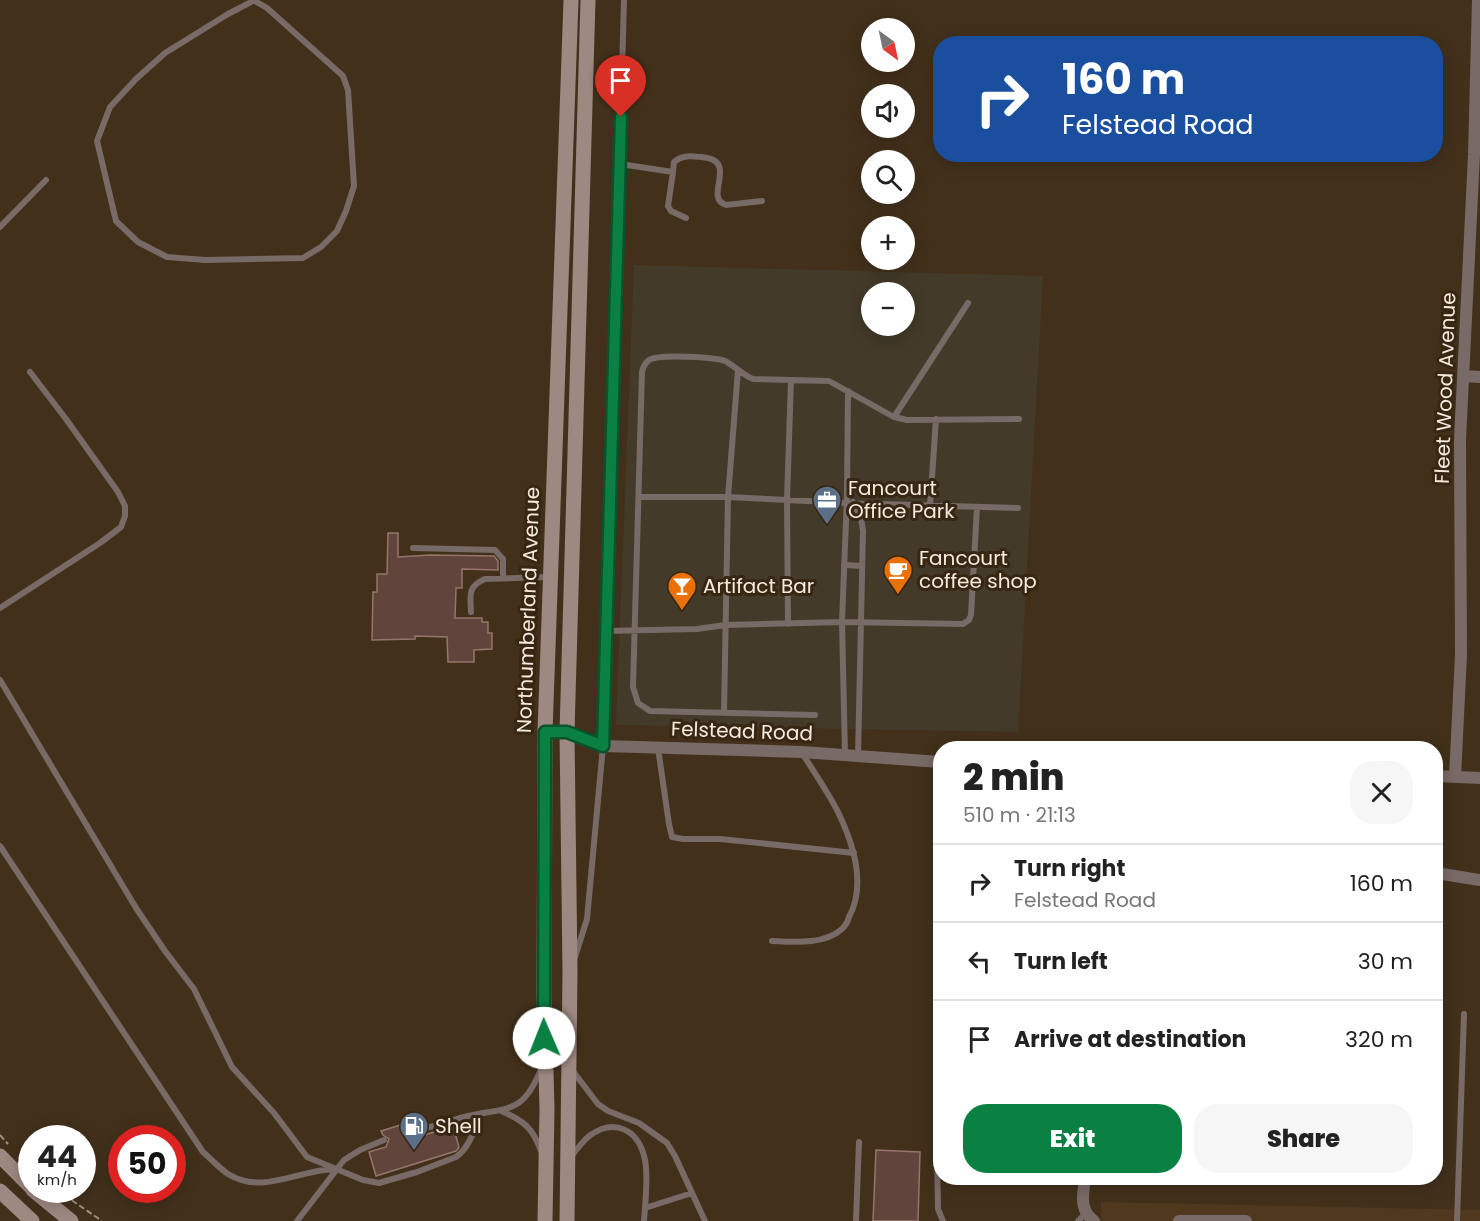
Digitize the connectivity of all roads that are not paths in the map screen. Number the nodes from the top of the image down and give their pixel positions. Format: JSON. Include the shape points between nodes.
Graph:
{"nodes":[{"id":1,"x":571,"y":0,"type":"edge"},
{"id":2,"x":588,"y":0,"type":"edge"},
{"id":3,"x":624,"y":0,"type":"edge"},
{"id":4,"x":1478,"y":0,"type":"edge"},
{"id":5,"x":255,"y":1,"type":"edge"},
{"id":6,"x":620,"y":164,"type":"junction"},
{"id":7,"x":673,"y":172,"type":"junction"},
{"id":8,"x":46,"y":180,"type":"dead end"},
{"id":9,"x":762,"y":201,"type":"dead end"},
{"id":10,"x":686,"y":218,"type":"dead end"},
{"id":11,"x":0,"y":227,"type":"edge"},
{"id":12,"x":968,"y":303,"type":"dead end"},
{"id":13,"x":738,"y":370,"type":"junction"},
{"id":14,"x":30,"y":372,"type":"dead end"},
{"id":15,"x":1464,"y":376,"type":"junction"},
{"id":16,"x":1480,"y":377,"type":"edge"},
{"id":17,"x":791,"y":380,"type":"junction"},
{"id":18,"x":848,"y":391,"type":"junction"},
{"id":19,"x":894,"y":417,"type":"junction"},
{"id":20,"x":936,"y":419,"type":"junction"},
{"id":21,"x":1019,"y":419,"type":"dead end"},
{"id":22,"x":639,"y":497,"type":"junction"},
{"id":23,"x":728,"y":497,"type":"junction"},
{"id":24,"x":787,"y":500,"type":"junction"},
{"id":25,"x":850,"y":504,"type":"junction"},
{"id":26,"x":930,"y":506,"type":"junction"},
{"id":27,"x":977,"y":507,"type":"junction"},
{"id":28,"x":1018,"y":508,"type":"dead end"},
{"id":29,"x":413,"y":548,"type":"dead end"},
{"id":30,"x":844,"y":565,"type":"junction"},
{"id":31,"x":862,"y":566,"type":"junction"},
{"id":32,"x":550,"y":577,"type":"junction"},
{"id":33,"x":503,"y":578,"type":"junction"},
{"id":34,"x":0,"y":608,"type":"edge"},
{"id":35,"x":471,"y":612,"type":"dead end"},
{"id":36,"x":842,"y":622,"type":"junction"},
{"id":37,"x":861,"y":622,"type":"junction"},
{"id":38,"x":788,"y":624,"type":"junction"},
{"id":39,"x":725,"y":625,"type":"junction"},
{"id":40,"x":606,"y":631,"type":"junction"},
{"id":41,"x":635,"y":631,"type":"junction"},
{"id":42,"x":0,"y":680,"type":"edge"},
{"id":43,"x":724,"y":713,"type":"junction"},
{"id":44,"x":815,"y":715,"type":"dead end"},
{"id":45,"x":545,"y":732,"type":"junction"},
{"id":46,"x":567,"y":732,"type":"junction"},
{"id":47,"x":603,"y":746,"type":"junction"},
{"id":48,"x":658,"y":747,"type":"junction"},
{"id":49,"x":802,"y":752,"type":"junction"},
{"id":50,"x":845,"y":755,"type":"junction"},
{"id":51,"x":858,"y":756,"type":"junction"},
{"id":52,"x":933,"y":761,"type":"edge"},
{"id":53,"x":1443,"y":776,"type":"edge"},
{"id":54,"x":1455,"y":777,"type":"junction"},
{"id":55,"x":1480,"y":778,"type":"edge"},
{"id":56,"x":0,"y":846,"type":"edge"},
{"id":57,"x":854,"y":853,"type":"junction"},
{"id":58,"x":1443,"y":874,"type":"edge"},
{"id":59,"x":1480,"y":880,"type":"edge"},
{"id":60,"x":772,"y":941,"type":"dead end"},
{"id":61,"x":570,"y":972,"type":"junction"},
{"id":62,"x":1464,"y":1014,"type":"dead end"},
{"id":63,"x":545,"y":1060,"type":"junction"},
{"id":64,"x":570,"y":1067,"type":"junction"},
{"id":65,"x":501,"y":1111,"type":"junction"},
{"id":66,"x":480,"y":1114,"type":"junction"},
{"id":67,"x":410,"y":1131,"type":"dead end"},
{"id":68,"x":384,"y":1140,"type":"dead end"},
{"id":69,"x":859,"y":1142,"type":"dead end"},
{"id":70,"x":0,"y":1156,"type":"edge"},
{"id":71,"x":568,"y":1161,"type":"junction"},
{"id":72,"x":547,"y":1166,"type":"junction"},
{"id":73,"x":336,"y":1169,"type":"junction"},
{"id":74,"x":18,"y":1175,"type":"edge"},
{"id":75,"x":938,"y":1185,"type":"edge"},
{"id":76,"x":1084,"y":1185,"type":"edge"},
{"id":77,"x":0,"y":1191,"type":"edge"},
{"id":78,"x":692,"y":1193,"type":"junction"},
{"id":79,"x":49,"y":1203,"type":"edge"},
{"id":80,"x":645,"y":1208,"type":"junction"},
{"id":81,"x":1086,"y":1219,"type":"edge"},
{"id":82,"x":32,"y":1221,"type":"edge"},
{"id":83,"x":71,"y":1221,"type":"edge"},
{"id":84,"x":297,"y":1221,"type":"edge"},
{"id":85,"x":544,"y":1221,"type":"edge"},
{"id":86,"x":567,"y":1221,"type":"edge"},
{"id":87,"x":645,"y":1221,"type":"edge"},
{"id":88,"x":705,"y":1221,"type":"edge"},
{"id":89,"x":856,"y":1221,"type":"edge"},
{"id":90,"x":943,"y":1221,"type":"edge"},
{"id":91,"x":1179,"y":1221,"type":"edge"},
{"id":92,"x":1246,"y":1221,"type":"edge"},
{"id":93,"x":1457,"y":1221,"type":"edge"}],
"edges":[{"from":1,"to":32,"type":"main road","name":"Northumberland Avenue"},
{"from":2,"to":46,"type":"main road"},
{"from":3,"to":6,"type":"lane"},
{"from":4,"to":15,"type":"street","name":"Fleet Wood Avenue"},
{"from":5,"to":5,"type":"lane","via":[[343,76],[348,90],[354,186],[346,211],[337,231],[303,258],[167,257],[138,242],[116,221],[97,141],[110,106],[136,79],[195,33]]},
{"from":6,"to":7,"type":"lane"},
{"from":6,"to":40,"type":"lane"},
{"from":7,"to":9,"type":"lane","via":[[674,162],[686,155],[710,157],[720,169],[721,204]]},
{"from":7,"to":10,"type":"lane","via":[[668,206]]},
{"from":8,"to":11,"type":"lane"},
{"from":12,"to":19,"type":"lane"},
{"from":13,"to":17,"type":"lane","via":[[753,379]]},
{"from":13,"to":22,"type":"lane","via":[[718,359],[687,357],[656,358],[644,365]]},
{"from":13,"to":23,"type":"lane"},
{"from":14,"to":34,"type":"lane","via":[[118,492],[125,516],[121,527],[100,543]]},
{"from":15,"to":16,"type":"street"},
{"from":15,"to":54,"type":"street","name":"Fleet Wood Avenue","via":[[1460,440],[1461,655]]},
{"from":17,"to":18,"type":"lane","via":[[829,381]]},
{"from":17,"to":24,"type":"lane"},
{"from":18,"to":19,"type":"lane"},
{"from":18,"to":25,"type":"lane"},
{"from":19,"to":20,"type":"lane"},
{"from":20,"to":21,"type":"lane"},
{"from":20,"to":26,"type":"lane"},
{"from":22,"to":23,"type":"lane"},
{"from":22,"to":41,"type":"lane"},
{"from":23,"to":24,"type":"lane"},
{"from":23,"to":39,"type":"lane"},
{"from":24,"to":25,"type":"lane"},
{"from":24,"to":38,"type":"lane"},
{"from":25,"to":26,"type":"lane"},
{"from":25,"to":30,"type":"lane"},
{"from":25,"to":31,"type":"lane","via":[[861,518]]},
{"from":26,"to":27,"type":"lane"},
{"from":27,"to":28,"type":"lane"},
{"from":27,"to":37,"type":"lane","via":[[969,620],[958,625]]},
{"from":29,"to":33,"type":"lane","via":[[495,550],[503,559]]},
{"from":30,"to":31,"type":"lane"},
{"from":30,"to":36,"type":"lane"},
{"from":31,"to":37,"type":"lane"},
{"from":32,"to":33,"type":"lane"},
{"from":32,"to":45,"type":"main road","name":"Northumberland Avenue"},
{"from":33,"to":35,"type":"lane","via":[[477,582],[470,593]]},
{"from":36,"to":37,"type":"lane"},
{"from":36,"to":38,"type":"lane"},
{"from":36,"to":50,"type":"lane"},
{"from":37,"to":51,"type":"lane"},
{"from":38,"to":39,"type":"lane"},
{"from":39,"to":41,"type":"lane"},
{"from":39,"to":43,"type":"lane"},
{"from":40,"to":41,"type":"lane"},
{"from":40,"to":47,"type":"lane"},
{"from":41,"to":43,"type":"lane","via":[[633,687],[638,703],[651,711]]},
{"from":42,"to":73,"type":"lane","via":[[135,908],[194,989],[232,1067],[307,1156]]},
{"from":43,"to":44,"type":"lane"},
{"from":45,"to":46,"type":"street","name":"Felstead Road"},
{"from":45,"to":63,"type":"main road","name":"Northumberland Avenue"},
{"from":46,"to":47,"type":"street","name":"Felstead Road"},
{"from":46,"to":61,"type":"main road"},
{"from":47,"to":48,"type":"street","name":"Felstead Road"},
{"from":47,"to":61,"type":"lane","via":[[587,919]]},
{"from":48,"to":49,"type":"street","name":"Felstead Road"},
{"from":48,"to":57,"type":"lane","via":[[672,837]]},
{"from":49,"to":50,"type":"street","name":"Felstead Road"},
{"from":49,"to":57,"type":"lane","via":[[838,812]]},
{"from":50,"to":51,"type":"street","name":"Felstead Road"},
{"from":51,"to":52,"type":"street","name":"Felstead Road"},
{"from":53,"to":54,"type":"street"},
{"from":54,"to":55,"type":"street"},
{"from":56,"to":73,"type":"lane","via":[[204,1152],[227,1173],[252,1184]]},
{"from":57,"to":60,"type":"lane","via":[[857,897],[843,928],[816,941]]},
{"from":58,"to":59,"type":"street"},
{"from":61,"to":64,"type":"main road"},
{"from":62,"to":93,"type":"lane"},
{"from":63,"to":65,"type":"lane","via":[[531,1091]]},
{"from":63,"to":72,"type":"main road","name":"Northumberland Avenue"},
{"from":64,"to":71,"type":"main road"},
{"from":64,"to":78,"type":"lane","via":[[598,1104],[639,1123],[667,1143]]},
{"from":65,"to":66,"type":"lane"},
{"from":65,"to":72,"type":"lane","via":[[528,1126]]},
{"from":66,"to":67,"type":"lane"},
{"from":66,"to":73,"type":"lane","via":[[462,1153],[417,1172],[379,1183]]},
{"from":68,"to":73,"type":"lane","via":[[360,1150]]},
{"from":69,"to":89,"type":"lane"},
{"from":70,"to":74,"type":"main road"},
{"from":71,"to":80,"type":"lane","via":[[598,1131],[618,1127],[629,1131],[638,1141],[645,1161]]},
{"from":71,"to":86,"type":"main road"},
{"from":72,"to":85,"type":"main road","name":"Northumberland Avenue"},
{"from":73,"to":84,"type":"lane"},
{"from":75,"to":90,"type":"lane"},
{"from":76,"to":81,"type":"street"},
{"from":77,"to":82,"type":"main road"},
{"from":78,"to":80,"type":"lane"},
{"from":78,"to":88,"type":"lane"},
{"from":79,"to":83,"type":"main road"},
{"from":80,"to":87,"type":"lane"},
{"from":91,"to":92,"type":"street"}]}
